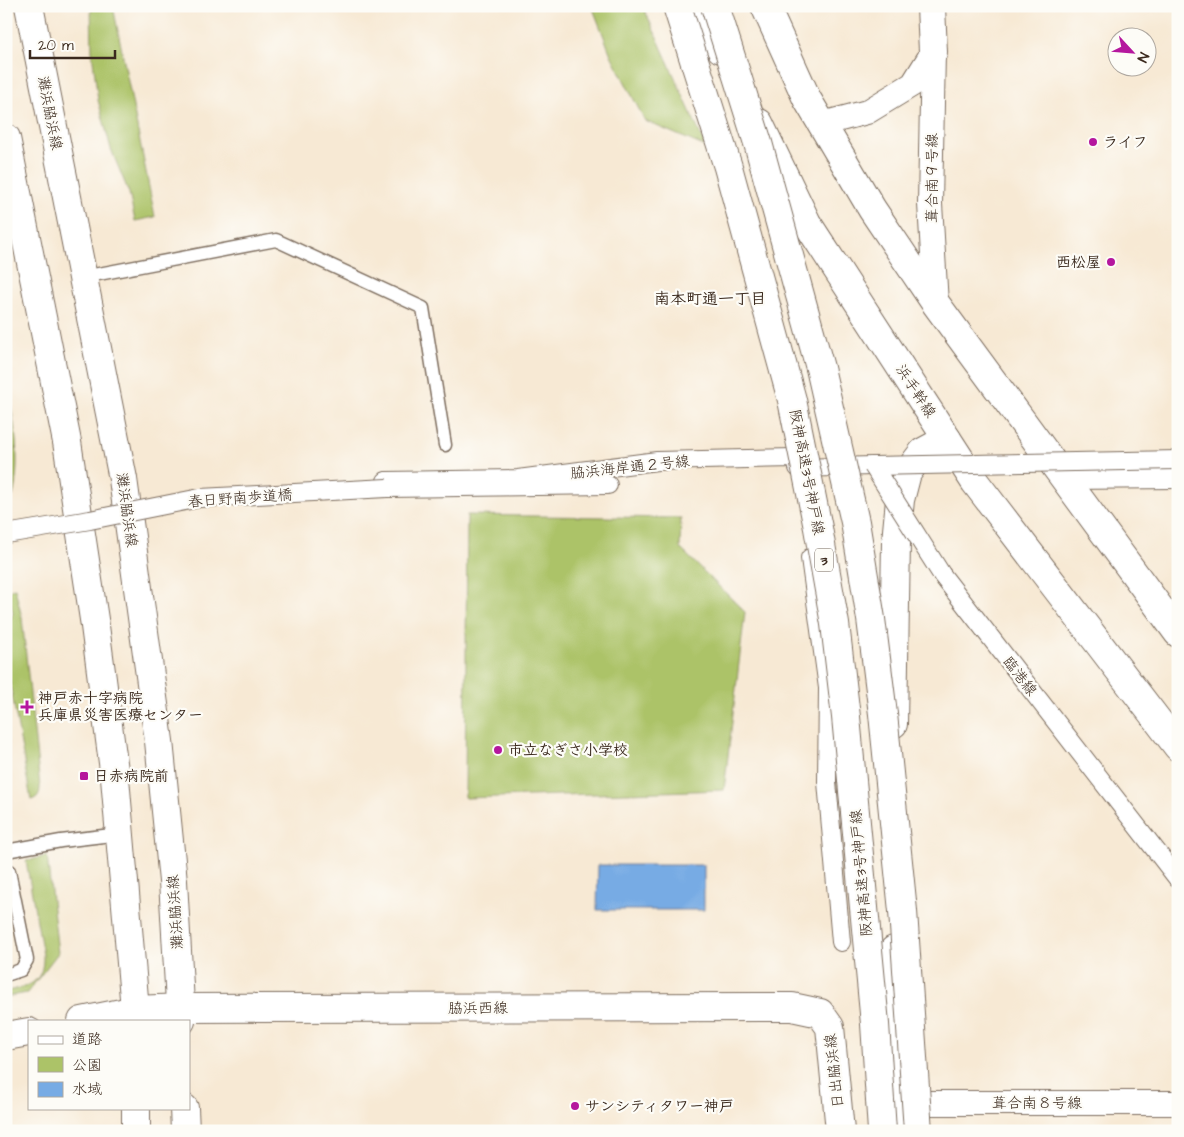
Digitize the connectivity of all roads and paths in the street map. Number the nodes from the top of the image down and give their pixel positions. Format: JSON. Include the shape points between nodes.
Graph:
{"nodes":[{"id":1,"x":29,"y":6,"type":"edge"},
{"id":2,"x":677,"y":6,"type":"edge"},
{"id":3,"x":699,"y":6,"type":"edge"},
{"id":4,"x":715,"y":6,"type":"edge"},
{"id":5,"x":765,"y":6,"type":"edge"},
{"id":6,"x":931,"y":6,"type":"edge"},
{"id":7,"x":933,"y":52,"type":"junction"},
{"id":8,"x":822,"y":124,"type":"junction"},
{"id":9,"x":7,"y":144,"type":"edge"},
{"id":10,"x":83,"y":277,"type":"junction"},
{"id":11,"x":936,"y":304,"type":"junction"},
{"id":12,"x":947,"y":439,"type":"junction"},
{"id":13,"x":445,"y":445,"type":"dead end"},
{"id":14,"x":1178,"y":460,"type":"edge"},
{"id":15,"x":873,"y":466,"type":"junction"},
{"id":16,"x":798,"y":468,"type":"junction"},
{"id":17,"x":1178,"y":476,"type":"edge"},
{"id":18,"x":1064,"y":478,"type":"junction"},
{"id":19,"x":608,"y":485,"type":"dead end"},
{"id":20,"x":387,"y":488,"type":"junction"},
{"id":21,"x":6,"y":534,"type":"edge"},
{"id":22,"x":1178,"y":633,"type":"edge"},
{"id":23,"x":1178,"y":748,"type":"edge"},
{"id":24,"x":120,"y":834,"type":"junction"},
{"id":25,"x":6,"y":851,"type":"edge"},
{"id":26,"x":9,"y":871,"type":"dead end"},
{"id":27,"x":1178,"y":879,"type":"edge"},
{"id":28,"x":841,"y":942,"type":"dead end"},
{"id":29,"x":6,"y":975,"type":"edge"},
{"id":30,"x":820,"y":1013,"type":"joint"},
{"id":31,"x":136,"y":1015,"type":"edge"},
{"id":32,"x":181,"y":1015,"type":"edge"},
{"id":33,"x":91,"y":1020,"type":"edge"},
{"id":34,"x":28,"y":1032,"type":"edge"},
{"id":35,"x":6,"y":1036,"type":"edge"},
{"id":36,"x":896,"y":1103,"type":"junction"},
{"id":37,"x":1178,"y":1104,"type":"edge"},
{"id":38,"x":136,"y":1110,"type":"edge"},
{"id":39,"x":184,"y":1110,"type":"edge"},
{"id":40,"x":136,"y":1131,"type":"edge"},
{"id":41,"x":185,"y":1131,"type":"edge"},
{"id":42,"x":840,"y":1131,"type":"edge"},
{"id":43,"x":882,"y":1131,"type":"edge"},
{"id":44,"x":898,"y":1131,"type":"edge"},
{"id":45,"x":920,"y":1131,"type":"edge"}],
"edges":[{"from":1,"to":10,"type":"main road","name":"灘浜脇浜線"},
{"from":2,"to":43,"type":"main road","name":"阪神高速3号神戸線","number":"3","bridge":true,"via":[[728,167],[792,400],[818,528],[835,624],[846,717]]},
{"from":3,"to":12,"type":"main road","name":"浜手幹線","via":[[765,133],[807,223]]},
{"from":4,"to":45,"type":"main road","bridge":true,"via":[[758,143],[820,368],[855,522],[883,714]]},
{"from":5,"to":8,"type":"main road","via":[[807,99]]},
{"from":6,"to":7,"type":"main road","name":"葺合南９号線"},
{"from":7,"to":8,"type":"street","via":[[913,84],[867,112]]},
{"from":7,"to":11,"type":"street","name":"葺合南９号線","via":[[930,204]]},
{"from":8,"to":11,"type":"main road","via":[[872,209]]},
{"from":9,"to":24,"type":"main road","via":[[67,442],[95,626]]},
{"from":10,"to":13,"type":"lane","via":[[276,240],[423,308]]},
{"from":10,"to":32,"type":"main road","name":"灘浜脇浜線","via":[[123,479],[158,731],[173,881]]},
{"from":11,"to":18,"type":"main road"},
{"from":12,"to":23,"type":"main road","name":"浜手幹線","via":[[979,488]]},
{"from":12,"to":36,"type":"main road","via":[[923,452],[907,473],[900,500],[896,541],[892,807]]},
{"from":14,"to":15,"type":"street","bridge":true},
{"from":15,"to":16,"type":"street","bridge":true},
{"from":15,"to":27,"type":"street","name":"臨港線","bridge":true,"via":[[942,575]]},
{"from":16,"to":20,"type":"street","name":"脇浜海岸通２号線","via":[[796,458],[657,461],[518,479],[386,481]]},
{"from":16,"to":28,"type":"street","via":[[828,688],[827,782]]},
{"from":17,"to":18,"type":"street"},
{"from":18,"to":22,"type":"main road"},
{"from":19,"to":20,"type":"street","name":"春日野南歩道橋"},
{"from":20,"to":21,"type":"street","name":"春日野南歩道橋","bridge":true,"via":[[200,498]]},
{"from":24,"to":25,"type":"lane"},
{"from":24,"to":31,"type":"main road"},
{"from":26,"to":29,"type":"lane","via":[[27,960],[21,970]]},
{"from":30,"to":32,"type":"main road","name":"脇浜西線","via":[[792,1007]]},
{"from":30,"to":42,"type":"main road","name":"日出脇浜線","via":[[830,1027]]},
{"from":31,"to":32,"type":"main road","name":"脇浜西線"},
{"from":31,"to":33,"type":"main road","name":"脇浜西線"},
{"from":34,"to":35,"type":"main road"},
{"from":36,"to":37,"type":"street","name":"葺合南８号線"},
{"from":36,"to":44,"type":"street"},
{"from":36,"to":45,"type":"street","via":[[921,1128]]},
{"from":38,"to":40,"type":"main road"},
{"from":39,"to":41,"type":"main road"}]}
